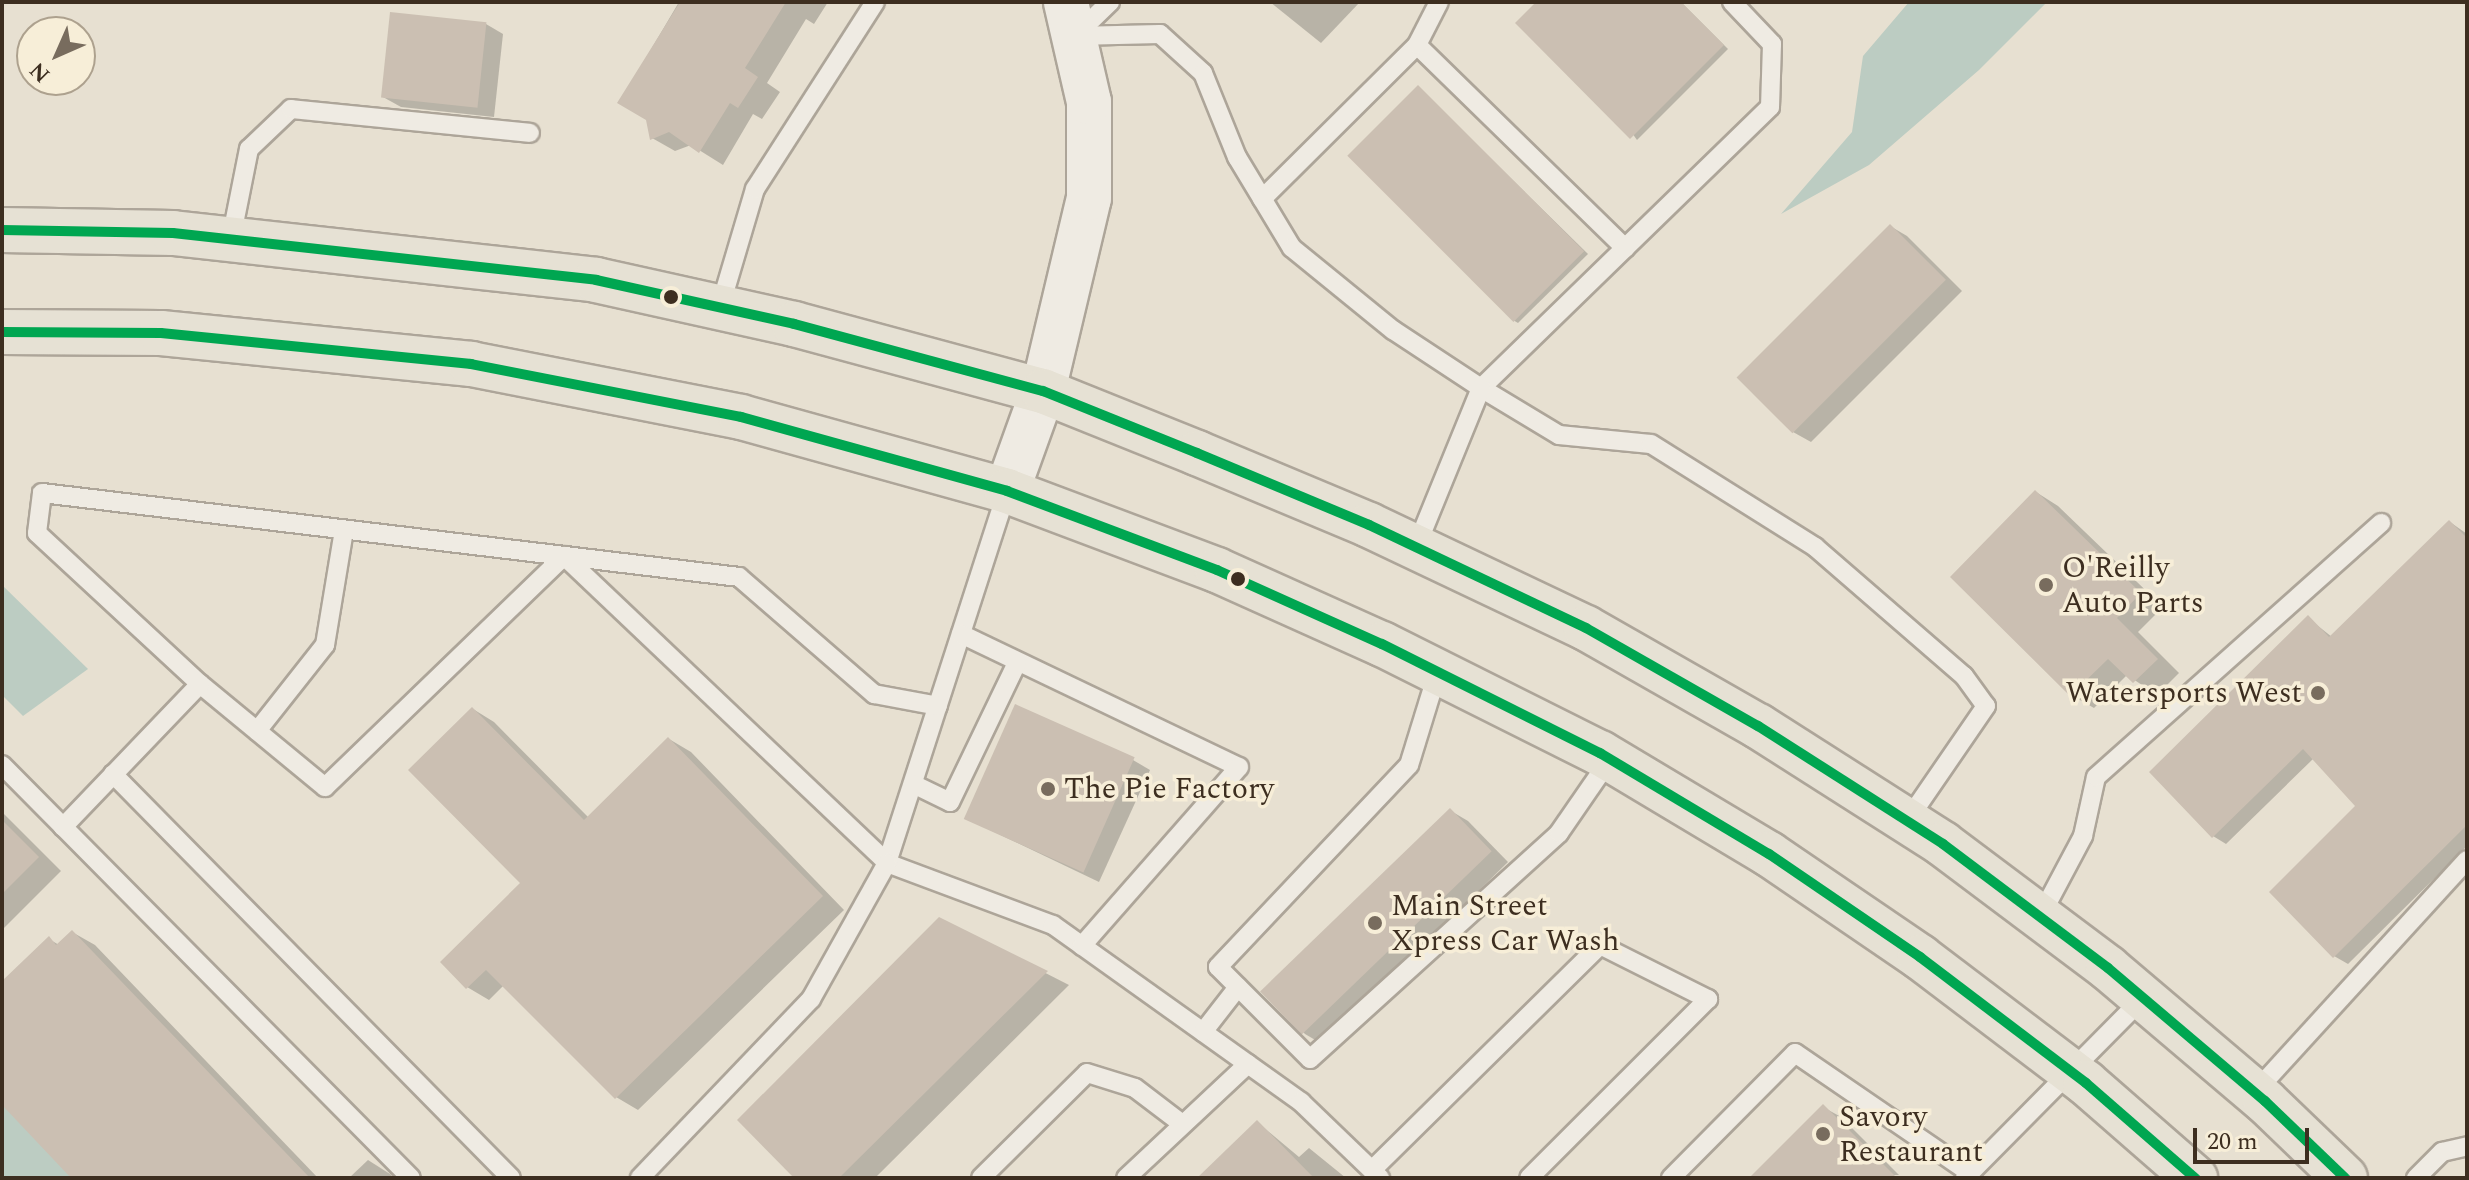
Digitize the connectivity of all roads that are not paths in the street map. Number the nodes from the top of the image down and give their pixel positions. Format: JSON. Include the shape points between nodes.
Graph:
{"nodes":[{"id":1,"x":875,"y":2,"type":"edge"},
{"id":2,"x":1110,"y":2,"type":"edge"},
{"id":3,"x":1439,"y":2,"type":"edge"},
{"id":4,"x":1732,"y":2,"type":"edge"},
{"id":5,"x":1070,"y":19,"type":"edge"},
{"id":6,"x":1417,"y":45,"type":"junction"},
{"id":7,"x":530,"y":133,"type":"dead end"},
{"id":8,"x":1262,"y":199,"type":"junction"},
{"id":9,"x":2,"y":230,"type":"edge"},
{"id":10,"x":231,"y":239,"type":"junction"},
{"id":11,"x":1625,"y":248,"type":"junction"},
{"id":12,"x":720,"y":307,"type":"junction"},
{"id":13,"x":2,"y":332,"type":"edge"},
{"id":14,"x":1481,"y":388,"type":"junction"},
{"id":15,"x":1043,"y":391,"type":"junction"},
{"id":16,"x":1007,"y":491,"type":"junction"},
{"id":17,"x":2381,"y":523,"type":"dead end"},
{"id":18,"x":344,"y":530,"type":"junction"},
{"id":19,"x":1416,"y":547,"type":"junction"},
{"id":20,"x":564,"y":556,"type":"junction"},
{"id":21,"x":961,"y":634,"type":"junction"},
{"id":22,"x":1017,"y":663,"type":"junction"},
{"id":23,"x":1438,"y":671,"type":"junction"},
{"id":24,"x":200,"y":684,"type":"junction"},
{"id":25,"x":938,"y":706,"type":"junction"},
{"id":26,"x":257,"y":731,"type":"junction"},
{"id":27,"x":1610,"y":759,"type":"junction"},
{"id":28,"x":2,"y":765,"type":"edge"},
{"id":29,"x":113,"y":774,"type":"junction"},
{"id":30,"x":913,"y":784,"type":"junction"},
{"id":31,"x":1907,"y":821,"type":"junction"},
{"id":32,"x":63,"y":827,"type":"junction"},
{"id":33,"x":2467,"y":860,"type":"edge"},
{"id":34,"x":887,"y":863,"type":"junction"},
{"id":35,"x":2040,"y":917,"type":"junction"},
{"id":36,"x":1082,"y":946,"type":"junction"},
{"id":37,"x":1238,"y":987,"type":"junction"},
{"id":38,"x":2143,"y":998,"type":"junction"},
{"id":39,"x":1203,"y":1032,"type":"junction"},
{"id":40,"x":1248,"y":1064,"type":"junction"},
{"id":41,"x":2072,"y":1073,"type":"junction"},
{"id":42,"x":2255,"y":1092,"type":"junction"},
{"id":43,"x":1181,"y":1123,"type":"junction"},
{"id":44,"x":2467,"y":1146,"type":"edge"},
{"id":45,"x":651,"y":1174,"type":"edge"},
{"id":46,"x":1376,"y":1174,"type":"edge"},
{"id":47,"x":1967,"y":1176,"type":"edge"},
{"id":48,"x":411,"y":1178,"type":"edge"},
{"id":49,"x":511,"y":1178,"type":"edge"},
{"id":50,"x":981,"y":1178,"type":"edge"},
{"id":51,"x":1126,"y":1178,"type":"edge"},
{"id":52,"x":1529,"y":1178,"type":"edge"},
{"id":53,"x":1671,"y":1178,"type":"edge"},
{"id":54,"x":2195,"y":1178,"type":"edge"},
{"id":55,"x":2345,"y":1178,"type":"edge"},
{"id":56,"x":2416,"y":1178,"type":"edge"}],
"edges":[{"from":1,"to":12,"type":"lane","via":[[755,189]]},
{"from":2,"to":5,"type":"lane"},
{"from":3,"to":6,"type":"lane"},
{"from":4,"to":11,"type":"lane","via":[[1772,44],[1770,107]]},
{"from":5,"to":8,"type":"lane","via":[[1160,34],[1203,73],[1237,157]]},
{"from":5,"to":15,"type":"street","via":[[1089,102],[1089,198]]},
{"from":6,"to":8,"type":"lane"},
{"from":6,"to":11,"type":"lane"},
{"from":7,"to":10,"type":"lane","via":[[291,109],[249,149]]},
{"from":8,"to":14,"type":"lane","via":[[1292,248],[1393,330]]},
{"from":9,"to":10,"type":"main road"},
{"from":10,"to":12,"type":"main road","via":[[596,280]]},
{"from":11,"to":14,"type":"lane"},
{"from":12,"to":15,"type":"main road"},
{"from":13,"to":16,"type":"main road","via":[[161,333],[471,364],[741,417]]},
{"from":14,"to":19,"type":"lane"},
{"from":14,"to":31,"type":"lane","via":[[1559,435],[1651,444],[1815,547],[1964,676],[1986,706]]},
{"from":15,"to":16,"type":"street"},
{"from":15,"to":19,"type":"main road"},
{"from":16,"to":21,"type":"lane"},
{"from":16,"to":23,"type":"main road","via":[[1217,570]]},
{"from":17,"to":35,"type":"lane","via":[[2096,777],[2083,836]]},
{"from":18,"to":20,"type":"lane"},
{"from":18,"to":24,"type":"lane","via":[[42,493],[37,533]]},
{"from":18,"to":26,"type":"lane","via":[[325,645]]},
{"from":19,"to":31,"type":"main road","via":[[1586,628],[1758,726]]},
{"from":20,"to":25,"type":"lane","via":[[739,577],[874,694]]},
{"from":20,"to":26,"type":"lane","via":[[325,787]]},
{"from":20,"to":34,"type":"lane"},
{"from":21,"to":22,"type":"lane"},
{"from":21,"to":25,"type":"lane"},
{"from":22,"to":30,"type":"lane","via":[[950,802]]},
{"from":22,"to":36,"type":"lane","via":[[1239,767]]},
{"from":23,"to":27,"type":"main road"},
{"from":23,"to":37,"type":"lane","via":[[1409,765],[1218,967]]},
{"from":24,"to":26,"type":"lane"},
{"from":24,"to":29,"type":"lane"},
{"from":25,"to":30,"type":"lane"},
{"from":27,"to":37,"type":"lane","via":[[1559,833],[1310,1059]]},
{"from":27,"to":41,"type":"main road","via":[[1769,854],[1920,957]]},
{"from":28,"to":32,"type":"lane"},
{"from":29,"to":32,"type":"lane"},
{"from":29,"to":49,"type":"lane"},
{"from":30,"to":34,"type":"lane"},
{"from":31,"to":35,"type":"main road"},
{"from":32,"to":48,"type":"lane"},
{"from":33,"to":42,"type":"lane"},
{"from":34,"to":36,"type":"lane","via":[[1053,925]]},
{"from":34,"to":45,"type":"lane","via":[[811,999]]},
{"from":35,"to":38,"type":"main road"},
{"from":36,"to":39,"type":"lane"},
{"from":37,"to":39,"type":"lane"},
{"from":38,"to":41,"type":"lane"},
{"from":38,"to":42,"type":"main road"},
{"from":39,"to":40,"type":"lane"},
{"from":40,"to":43,"type":"lane"},
{"from":40,"to":46,"type":"lane","via":[[1301,1102]]},
{"from":41,"to":47,"type":"lane"},
{"from":41,"to":54,"type":"main road"},
{"from":42,"to":55,"type":"main road"},
{"from":43,"to":50,"type":"lane","via":[[1135,1088],[1087,1073]]},
{"from":43,"to":51,"type":"lane"},
{"from":44,"to":56,"type":"lane","via":[[2442,1152]]},
{"from":46,"to":52,"type":"lane","via":[[1600,945],[1708,999]]},
{"from":47,"to":53,"type":"lane","via":[[1795,1053]]}]}
